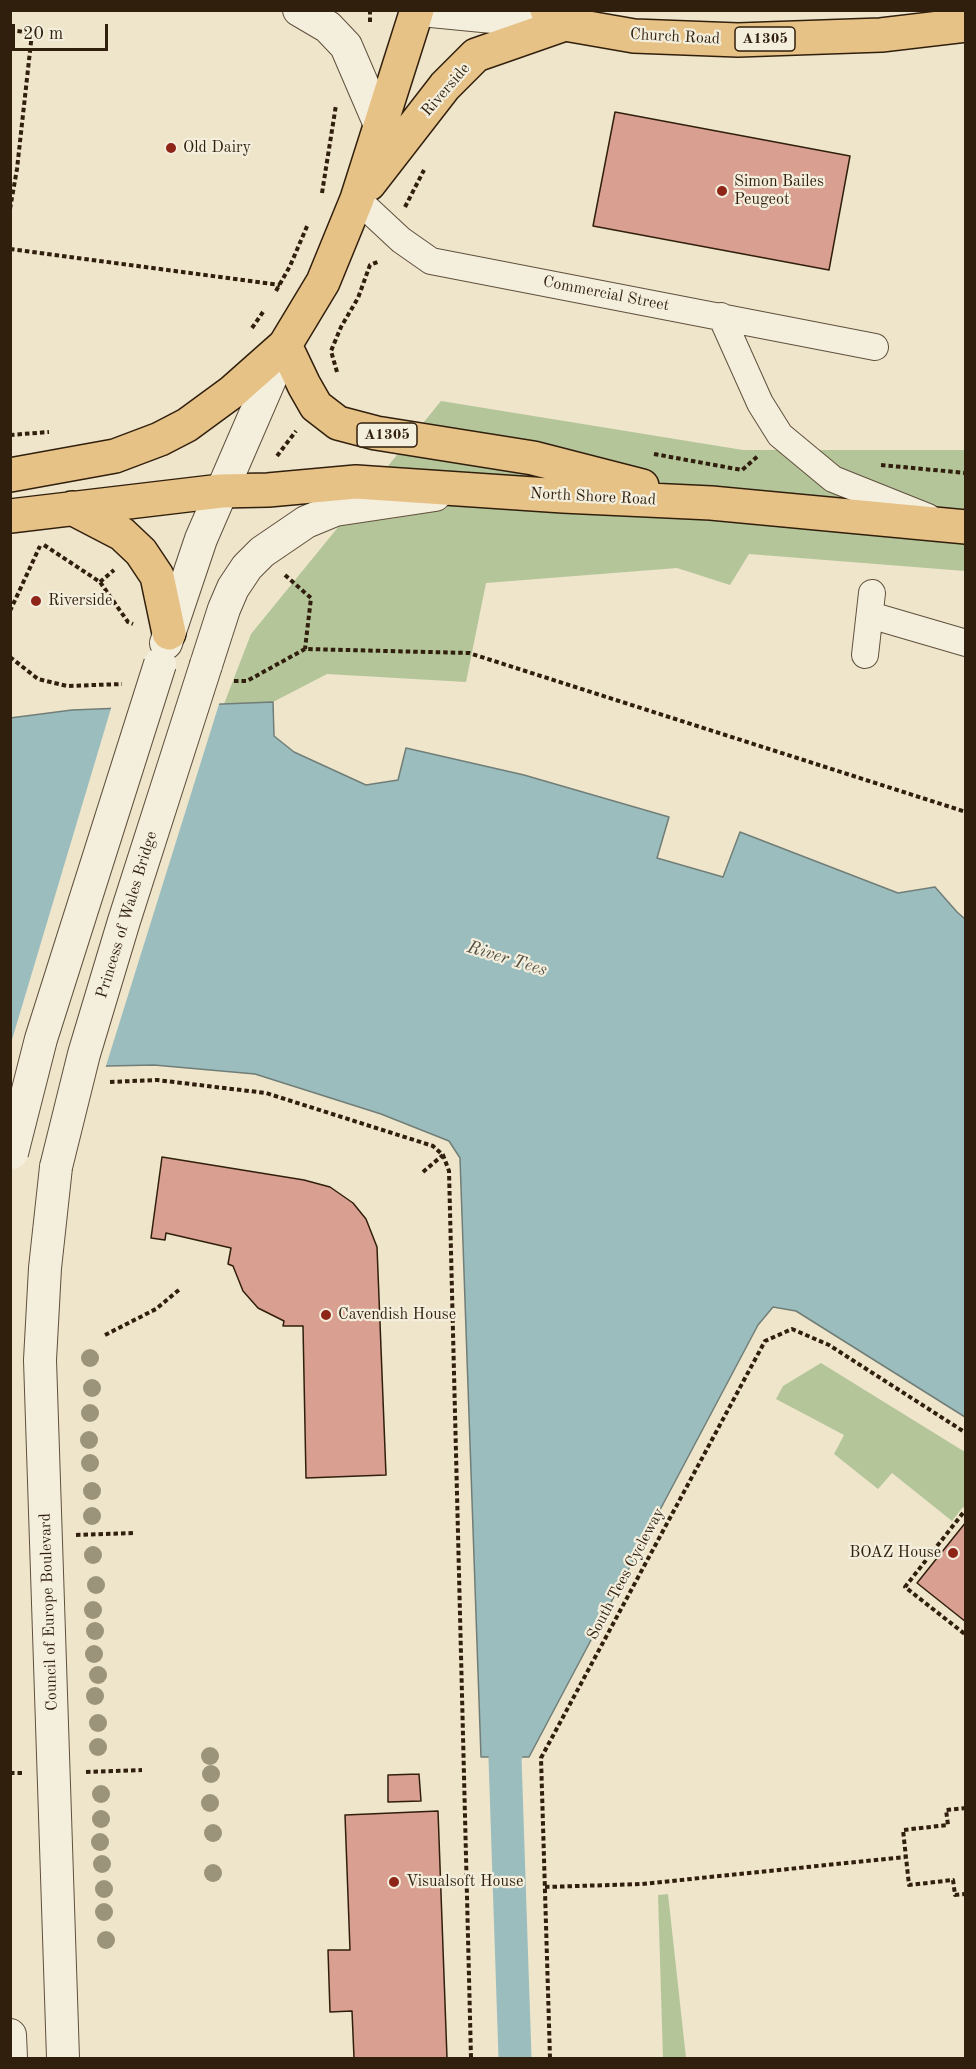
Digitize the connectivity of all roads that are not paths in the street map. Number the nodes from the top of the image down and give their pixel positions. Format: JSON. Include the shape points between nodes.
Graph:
{"nodes":[{"id":1,"x":299,"y":10,"type":"edge"},
{"id":2,"x":419,"y":10,"type":"edge"},
{"id":3,"x":556,"y":17,"type":"edge"},
{"id":4,"x":966,"y":25,"type":"edge"},
{"id":5,"x":380,"y":125,"type":"junction"},
{"id":6,"x":357,"y":199,"type":"junction"},
{"id":7,"x":720,"y":316,"type":"junction"},
{"id":8,"x":285,"y":345,"type":"junction"},
{"id":9,"x":876,"y":347,"type":"dead end"},
{"id":10,"x":10,"y":475,"type":"edge"},
{"id":11,"x":221,"y":491,"type":"junction"},
{"id":12,"x":466,"y":491,"type":"junction"},
{"id":13,"x":711,"y":503,"type":"junction"},
{"id":14,"x":72,"y":508,"type":"junction"},
{"id":15,"x":10,"y":516,"type":"edge"},
{"id":16,"x":959,"y":527,"type":"edge"},
{"id":17,"x":966,"y":643,"type":"edge"},
{"id":18,"x":165,"y":645,"type":"junction"},
{"id":19,"x":865,"y":655,"type":"dead end"},
{"id":20,"x":11,"y":1156,"type":"edge"},
{"id":21,"x":56,"y":1167,"type":"joint"},
{"id":22,"x":10,"y":2035,"type":"edge"},
{"id":23,"x":11,"y":2058,"type":"edge"},
{"id":24,"x":63,"y":2058,"type":"edge"}],
"edges":[{"from":1,"to":5,"type":"street","via":[[328,27],[346,46]]},
{"from":2,"to":3,"type":"street","name":"Church Road"},
{"from":2,"to":5,"type":"main road","name":"Riverside","number":"A1305"},
{"from":3,"to":4,"type":"main road","name":"Church Road","number":"A1305","via":[[634,36],[738,40],[881,35]]},
{"from":3,"to":6,"type":"main road","name":"Riverside","number":"A1305","via":[[476,55],[445,86]]},
{"from":5,"to":6,"type":"main road","name":"Riverside","number":"A1305"},
{"from":6,"to":7,"type":"street","name":"Commercial Street","via":[[401,240],[431,261]]},
{"from":6,"to":8,"type":"main road","name":"Riverside","number":"A1305","via":[[323,282]]},
{"from":7,"to":9,"type":"street","name":"Commercial Street"},
{"from":7,"to":16,"type":"street","via":[[760,403],[780,435],[833,479]]},
{"from":8,"to":10,"type":"main road","name":"Riverside","number":"A1305","via":[[231,392],[160,439],[115,456]]},
{"from":8,"to":11,"type":"street","name":"Riverside"},
{"from":8,"to":13,"type":"main road","number":"A1305","via":[[316,406],[338,423],[376,434],[533,458]]},
{"from":11,"to":12,"type":"main road","name":"North Shore Road","number":"A1305","via":[[356,482]]},
{"from":11,"to":14,"type":"main road","number":"A1305"},
{"from":11,"to":18,"type":"street"},
{"from":12,"to":13,"type":"main road","name":"North Shore Road","number":"A1305"},
{"from":12,"to":21,"type":"street","name":"Princess of Wales Bridge","bridge":true,"via":[[335,510],[306,522],[255,559],[233,588],[124,921],[84,1054]]},
{"from":13,"to":16,"type":"main road","name":"North Shore Road","number":"A1305"},
{"from":14,"to":15,"type":"main road","number":"A1305"},
{"from":14,"to":18,"type":"main road","via":[[122,534],[141,552],[157,576]]},
{"from":17,"to":19,"type":"street","via":[[871,604]]},
{"from":18,"to":20,"type":"street","bridge":true,"via":[[41,1039]]},
{"from":21,"to":24,"type":"street","name":"Council of Europe Boulevard","via":[[40,1360]]},
{"from":22,"to":23,"type":"street"}]}
